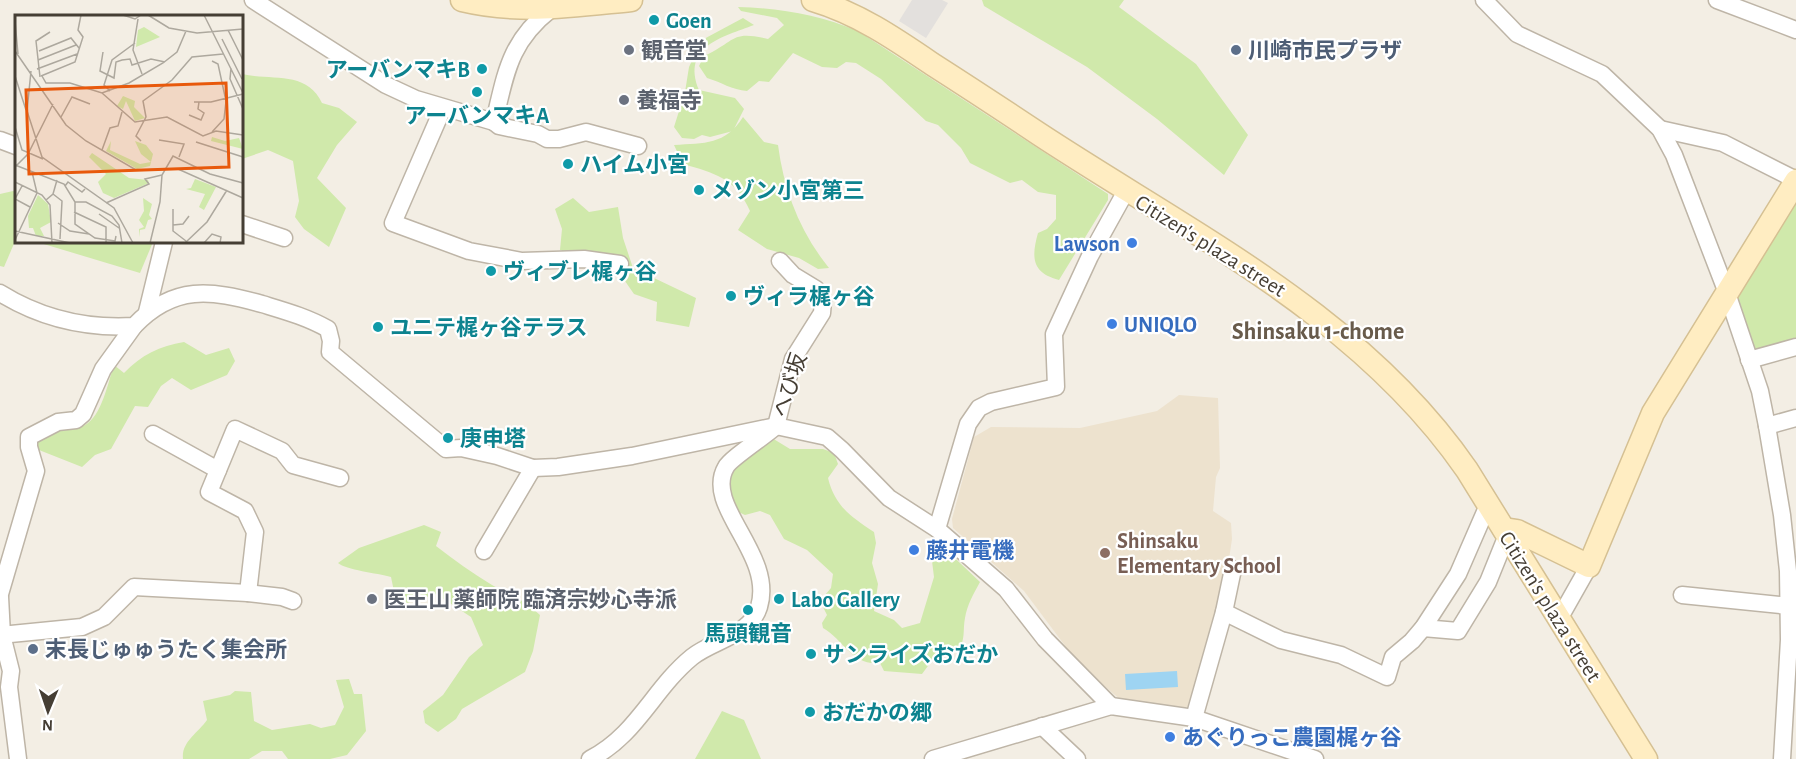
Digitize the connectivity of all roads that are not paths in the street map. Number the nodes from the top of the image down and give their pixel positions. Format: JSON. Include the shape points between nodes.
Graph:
{"nodes":[{"id":1,"x":253,"y":0,"type":"edge"},
{"id":2,"x":462,"y":0,"type":"edge"},
{"id":3,"x":631,"y":0,"type":"edge"},
{"id":4,"x":813,"y":0,"type":"edge"},
{"id":5,"x":1484,"y":0,"type":"edge"},
{"id":6,"x":1717,"y":0,"type":"edge"},
{"id":7,"x":1760,"y":0,"type":"edge"},
{"id":8,"x":555,"y":4,"type":"edge"},
{"id":9,"x":1764,"y":17,"type":"junction"},
{"id":10,"x":1796,"y":30,"type":"edge"},
{"id":11,"x":443,"y":108,"type":"junction"},
{"id":12,"x":494,"y":122,"type":"junction"},
{"id":13,"x":1660,"y":129,"type":"junction"},
{"id":14,"x":0,"y":140,"type":"edge"},
{"id":15,"x":15,"y":146,"type":"edge"},
{"id":16,"x":638,"y":146,"type":"dead end"},
{"id":17,"x":1796,"y":180,"type":"edge"},
{"id":18,"x":1126,"y":191,"type":"junction"},
{"id":19,"x":243,"y":224,"type":"edge"},
{"id":20,"x":284,"y":238,"type":"dead end"},
{"id":21,"x":164,"y":243,"type":"edge"},
{"id":22,"x":780,"y":261,"type":"dead end"},
{"id":23,"x":620,"y":264,"type":"dead end"},
{"id":24,"x":0,"y":292,"type":"edge"},
{"id":25,"x":1728,"y":293,"type":"junction"},
{"id":26,"x":147,"y":312,"type":"junction"},
{"id":27,"x":134,"y":326,"type":"junction"},
{"id":28,"x":1796,"y":347,"type":"edge"},
{"id":29,"x":1749,"y":360,"type":"junction"},
{"id":30,"x":1796,"y":418,"type":"edge"},
{"id":31,"x":776,"y":426,"type":"junction"},
{"id":32,"x":1767,"y":426,"type":"junction"},
{"id":33,"x":153,"y":434,"type":"dead end"},
{"id":34,"x":533,"y":468,"type":"junction"},
{"id":35,"x":218,"y":470,"type":"junction"},
{"id":36,"x":340,"y":478,"type":"dead end"},
{"id":37,"x":1488,"y":505,"type":"junction"},
{"id":38,"x":938,"y":529,"type":"junction"},
{"id":39,"x":1505,"y":532,"type":"junction"},
{"id":40,"x":484,"y":551,"type":"dead end"},
{"id":41,"x":1589,"y":566,"type":"junction"},
{"id":42,"x":1233,"y":569,"type":"dead end"},
{"id":43,"x":1792,"y":573,"type":"edge"},
{"id":44,"x":248,"y":593,"type":"junction"},
{"id":45,"x":1682,"y":595,"type":"dead end"},
{"id":46,"x":0,"y":596,"type":"edge"},
{"id":47,"x":293,"y":601,"type":"dead end"},
{"id":48,"x":1789,"y":606,"type":"junction"},
{"id":49,"x":1224,"y":612,"type":"junction"},
{"id":50,"x":1559,"y":619,"type":"junction"},
{"id":51,"x":1423,"y":628,"type":"junction"},
{"id":52,"x":1,"y":635,"type":"edge"},
{"id":53,"x":1111,"y":706,"type":"junction"},
{"id":54,"x":1194,"y":718,"type":"junction"},
{"id":55,"x":1042,"y":726,"type":"junction"},
{"id":56,"x":18,"y":759,"type":"edge"},
{"id":57,"x":590,"y":759,"type":"edge"},
{"id":58,"x":933,"y":759,"type":"edge"},
{"id":59,"x":1077,"y":759,"type":"edge"},
{"id":60,"x":1315,"y":759,"type":"edge"},
{"id":61,"x":1646,"y":759,"type":"edge"},
{"id":62,"x":1782,"y":759,"type":"edge"}],
"edges":[{"from":1,"to":11,"type":"street","via":[[386,85]]},
{"from":2,"to":8,"type":"street","via":[[528,10]]},
{"from":3,"to":8,"type":"street"},
{"from":4,"to":18,"type":"street","name":"Citizen's plaza street","via":[[873,25]]},
{"from":5,"to":13,"type":"street","via":[[1517,34],[1602,74]]},
{"from":6,"to":9,"type":"street"},
{"from":7,"to":9,"type":"street"},
{"from":8,"to":12,"type":"street","via":[[531,24],[511,55]]},
{"from":9,"to":10,"type":"street"},
{"from":11,"to":12,"type":"street"},
{"from":11,"to":23,"type":"street","via":[[393,223],[469,251],[522,261],[584,259]]},
{"from":12,"to":16,"type":"street","via":[[546,139],[586,132]]},
{"from":13,"to":17,"type":"street","via":[[1723,143]]},
{"from":13,"to":25,"type":"street"},
{"from":14,"to":15,"type":"street"},
{"from":17,"to":25,"type":"street"},
{"from":18,"to":37,"type":"street","name":"Citizen's plaza street","via":[[1270,280],[1382,368],[1441,432]]},
{"from":18,"to":38,"type":"street","via":[[1054,334],[1056,387],[979,408],[968,424]]},
{"from":19,"to":20,"type":"street"},
{"from":21,"to":26,"type":"street"},
{"from":22,"to":31,"type":"street","name":"へび坂","via":[[793,275],[816,289],[823,301],[822,313],[793,359]]},
{"from":24,"to":27,"type":"street","via":[[22,307],[60,320],[100,328]]},
{"from":25,"to":29,"type":"street"},
{"from":25,"to":41,"type":"street","via":[[1653,412]]},
{"from":26,"to":27,"type":"street"},
{"from":26,"to":34,"type":"street","via":[[171,298],[219,292],[312,320],[328,328],[330,352],[446,448],[497,456]]},
{"from":27,"to":46,"type":"street","via":[[103,369],[83,414],[29,437],[36,471]]},
{"from":28,"to":29,"type":"street"},
{"from":29,"to":32,"type":"street"},
{"from":30,"to":32,"type":"street"},
{"from":31,"to":34,"type":"street","via":[[632,456]]},
{"from":31,"to":38,"type":"street","via":[[826,437],[889,498]]},
{"from":31,"to":57,"type":"street","via":[[726,466],[722,479],[726,506],[760,570],[759,607],[750,624],[704,647],[680,667],[626,734]]},
{"from":32,"to":43,"type":"street"},
{"from":33,"to":35,"type":"street"},
{"from":34,"to":40,"type":"street"},
{"from":35,"to":36,"type":"street","via":[[235,429],[282,451],[293,465]]},
{"from":35,"to":44,"type":"street","via":[[209,492],[245,512],[255,532]]},
{"from":37,"to":39,"type":"street","name":"Citizen's plaza street"},
{"from":37,"to":51,"type":"street","via":[[1458,574]]},
{"from":38,"to":53,"type":"street","via":[[1006,589],[1045,639]]},
{"from":39,"to":41,"type":"street","via":[[1517,531]]},
{"from":39,"to":50,"type":"street","name":"Citizen's plaza street"},
{"from":39,"to":51,"type":"street","via":[[1488,582],[1458,631]]},
{"from":41,"to":50,"type":"street"},
{"from":42,"to":49,"type":"street"},
{"from":43,"to":48,"type":"street"},
{"from":44,"to":47,"type":"street"},
{"from":44,"to":52,"type":"street","via":[[134,587],[104,617],[81,627]]},
{"from":45,"to":48,"type":"street"},
{"from":46,"to":52,"type":"street"},
{"from":48,"to":62,"type":"street"},
{"from":49,"to":51,"type":"street","via":[[1281,640],[1341,655],[1387,677],[1393,657]]},
{"from":49,"to":54,"type":"street"},
{"from":50,"to":61,"type":"street","name":"Citizen's plaza street"},
{"from":52,"to":56,"type":"street","via":[[11,671],[9,687]]},
{"from":53,"to":54,"type":"street"},
{"from":53,"to":55,"type":"street"},
{"from":54,"to":60,"type":"street"},
{"from":55,"to":58,"type":"street"},
{"from":55,"to":59,"type":"street"}]}
